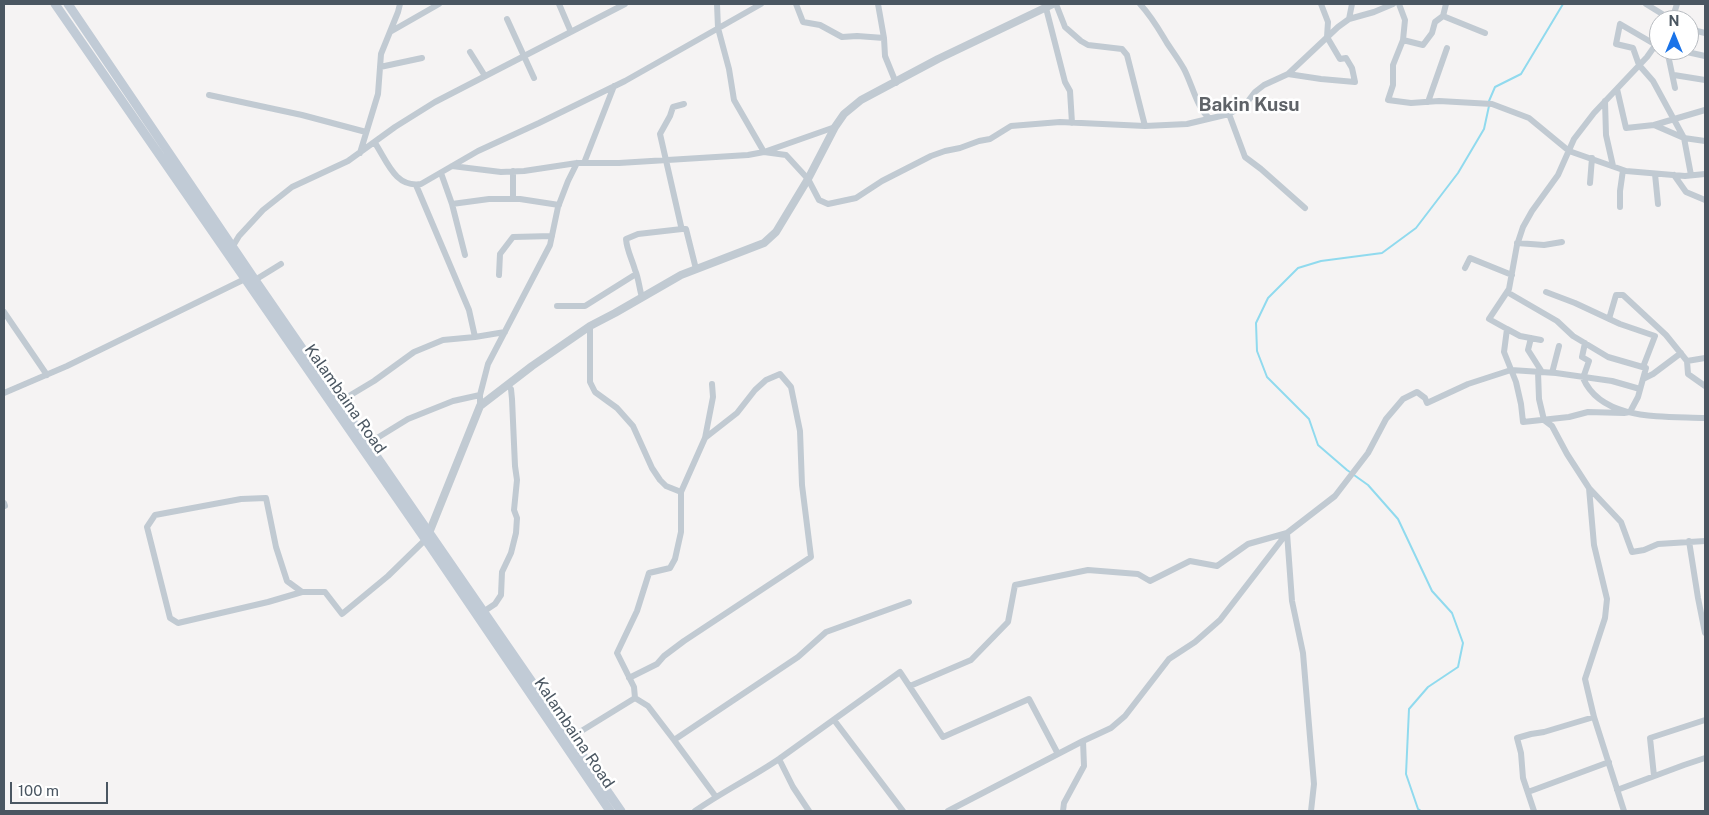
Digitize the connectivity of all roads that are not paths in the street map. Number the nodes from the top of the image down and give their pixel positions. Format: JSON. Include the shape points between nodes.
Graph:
{"nodes":[{"id":1,"x":55,"y":4,"type":"edge"},
{"id":2,"x":68,"y":4,"type":"edge"},
{"id":3,"x":400,"y":4,"type":"edge"},
{"id":4,"x":439,"y":4,"type":"edge"},
{"id":5,"x":560,"y":4,"type":"edge"},
{"id":6,"x":717,"y":4,"type":"edge"},
{"id":7,"x":762,"y":4,"type":"edge"},
{"id":8,"x":796,"y":4,"type":"edge"},
{"id":9,"x":878,"y":4,"type":"edge"},
{"id":10,"x":1140,"y":4,"type":"edge"},
{"id":11,"x":1321,"y":4,"type":"edge"},
{"id":12,"x":1352,"y":4,"type":"edge"},
{"id":13,"x":1393,"y":4,"type":"edge"},
{"id":14,"x":1398,"y":4,"type":"edge"},
{"id":15,"x":1446,"y":4,"type":"edge"},
{"id":16,"x":1646,"y":4,"type":"edge"},
{"id":17,"x":1677,"y":4,"type":"edge"},
{"id":18,"x":621,"y":5,"type":"edge"},
{"id":19,"x":1052,"y":5,"type":"edge"},
{"id":20,"x":1443,"y":16,"type":"junction"},
{"id":21,"x":507,"y":18,"type":"dead end"},
{"id":22,"x":1349,"y":19,"type":"junction"},
{"id":23,"x":718,"y":28,"type":"junction"},
{"id":24,"x":390,"y":32,"type":"junction"},
{"id":25,"x":571,"y":32,"type":"junction"},
{"id":26,"x":1486,"y":34,"type":"dead end"},
{"id":27,"x":1327,"y":37,"type":"junction"},
{"id":28,"x":884,"y":38,"type":"junction"},
{"id":29,"x":1403,"y":40,"type":"junction"},
{"id":30,"x":1649,"y":40,"type":"edge"},
{"id":31,"x":1446,"y":48,"type":"dead end"},
{"id":32,"x":470,"y":52,"type":"dead end"},
{"id":33,"x":1649,"y":54,"type":"edge"},
{"id":34,"x":523,"y":56,"type":"junction"},
{"id":35,"x":422,"y":58,"type":"dead end"},
{"id":36,"x":1670,"y":60,"type":"edge"},
{"id":37,"x":1640,"y":65,"type":"junction"},
{"id":38,"x":380,"y":67,"type":"junction"},
{"id":39,"x":1288,"y":74,"type":"junction"},
{"id":40,"x":1674,"y":75,"type":"junction"},
{"id":41,"x":485,"y":76,"type":"junction"},
{"id":42,"x":534,"y":78,"type":"dead end"},
{"id":43,"x":1705,"y":80,"type":"edge"},
{"id":44,"x":896,"y":83,"type":"junction"},
{"id":45,"x":614,"y":86,"type":"junction"},
{"id":46,"x":1676,"y":88,"type":"dead end"},
{"id":47,"x":1617,"y":89,"type":"junction"},
{"id":48,"x":208,"y":95,"type":"dead end"},
{"id":49,"x":1605,"y":101,"type":"junction"},
{"id":50,"x":1428,"y":102,"type":"junction"},
{"id":51,"x":684,"y":104,"type":"dead end"},
{"id":52,"x":1705,"y":110,"type":"edge"},
{"id":53,"x":1229,"y":114,"type":"junction"},
{"id":54,"x":1208,"y":118,"type":"junction"},
{"id":55,"x":1674,"y":120,"type":"junction"},
{"id":56,"x":1072,"y":123,"type":"junction"},
{"id":57,"x":1654,"y":125,"type":"junction"},
{"id":58,"x":1145,"y":126,"type":"junction"},
{"id":59,"x":835,"y":127,"type":"junction"},
{"id":60,"x":366,"y":132,"type":"junction"},
{"id":61,"x":1684,"y":138,"type":"junction"},
{"id":62,"x":1705,"y":141,"type":"edge"},
{"id":63,"x":375,"y":143,"type":"junction"},
{"id":64,"x":1569,"y":151,"type":"junction"},
{"id":65,"x":764,"y":152,"type":"junction"},
{"id":66,"x":360,"y":154,"type":"junction"},
{"id":67,"x":1592,"y":158,"type":"junction"},
{"id":68,"x":666,"y":161,"type":"junction"},
{"id":69,"x":581,"y":163,"type":"junction"},
{"id":70,"x":451,"y":166,"type":"junction"},
{"id":71,"x":1613,"y":166,"type":"junction"},
{"id":72,"x":1623,"y":170,"type":"junction"},
{"id":73,"x":513,"y":171,"type":"junction"},
{"id":74,"x":441,"y":173,"type":"junction"},
{"id":75,"x":1655,"y":174,"type":"junction"},
{"id":76,"x":1705,"y":174,"type":"edge"},
{"id":77,"x":1674,"y":175,"type":"junction"},
{"id":78,"x":1690,"y":175,"type":"junction"},
{"id":79,"x":808,"y":179,"type":"junction"},
{"id":80,"x":1590,"y":183,"type":"dead end"},
{"id":81,"x":416,"y":185,"type":"junction"},
{"id":82,"x":513,"y":199,"type":"junction"},
{"id":83,"x":1705,"y":200,"type":"edge"},
{"id":84,"x":452,"y":204,"type":"junction"},
{"id":85,"x":1658,"y":204,"type":"dead end"},
{"id":86,"x":559,"y":205,"type":"junction"},
{"id":87,"x":1620,"y":207,"type":"dead end"},
{"id":88,"x":1304,"y":208,"type":"dead end"},
{"id":89,"x":682,"y":229,"type":"junction"},
{"id":90,"x":552,"y":236,"type":"junction"},
{"id":91,"x":1562,"y":242,"type":"dead end"},
{"id":92,"x":1517,"y":243,"type":"junction"},
{"id":93,"x":233,"y":246,"type":"junction"},
{"id":94,"x":465,"y":255,"type":"dead end"},
{"id":95,"x":281,"y":264,"type":"dead end"},
{"id":96,"x":1465,"y":268,"type":"dead end"},
{"id":97,"x":696,"y":269,"type":"junction"},
{"id":98,"x":636,"y":274,"type":"junction"},
{"id":99,"x":499,"y":275,"type":"dead end"},
{"id":100,"x":1512,"y":275,"type":"junction"},
{"id":101,"x":251,"y":279,"type":"junction"},
{"id":102,"x":1507,"y":292,"type":"junction"},
{"id":103,"x":1546,"y":292,"type":"dead end"},
{"id":104,"x":642,"y":297,"type":"junction"},
{"id":105,"x":557,"y":306,"type":"dead end"},
{"id":106,"x":4,"y":312,"type":"edge"},
{"id":107,"x":1609,"y":319,"type":"junction"},
{"id":108,"x":590,"y":326,"type":"junction"},
{"id":109,"x":1507,"y":329,"type":"junction"},
{"id":110,"x":505,"y":332,"type":"junction"},
{"id":111,"x":475,"y":337,"type":"junction"},
{"id":112,"x":1531,"y":338,"type":"junction"},
{"id":113,"x":1541,"y":340,"type":"dead end"},
{"id":114,"x":1585,"y":343,"type":"junction"},
{"id":115,"x":1559,"y":346,"type":"dead end"},
{"id":116,"x":1680,"y":353,"type":"junction"},
{"id":117,"x":1705,"y":358,"type":"edge"},
{"id":118,"x":1687,"y":361,"type":"junction"},
{"id":119,"x":1643,"y":367,"type":"junction"},
{"id":120,"x":1511,"y":370,"type":"junction"},
{"id":121,"x":1540,"y":372,"type":"junction"},
{"id":122,"x":1552,"y":373,"type":"junction"},
{"id":123,"x":47,"y":375,"type":"junction"},
{"id":124,"x":1583,"y":378,"type":"junction"},
{"id":125,"x":1643,"y":379,"type":"junction"},
{"id":126,"x":712,"y":384,"type":"dead end"},
{"id":127,"x":506,"y":385,"type":"junction"},
{"id":128,"x":1705,"y":386,"type":"edge"},
{"id":129,"x":1640,"y":389,"type":"junction"},
{"id":130,"x":4,"y":393,"type":"edge"},
{"id":131,"x":480,"y":395,"type":"junction"},
{"id":132,"x":339,"y":402,"type":"junction"},
{"id":133,"x":480,"y":406,"type":"junction"},
{"id":134,"x":1630,"y":412,"type":"junction"},
{"id":135,"x":1704,"y":418,"type":"edge"},
{"id":136,"x":1544,"y":420,"type":"junction"},
{"id":137,"x":705,"y":438,"type":"junction"},
{"id":138,"x":369,"y":443,"type":"junction"},
{"id":139,"x":1589,"y":488,"type":"junction"},
{"id":140,"x":681,"y":492,"type":"junction"},
{"id":141,"x":1286,"y":532,"type":"junction"},
{"id":142,"x":427,"y":537,"type":"junction"},
{"id":143,"x":1705,"y":540,"type":"edge"},
{"id":144,"x":1689,"y":541,"type":"junction"},
{"id":145,"x":302,"y":592,"type":"junction"},
{"id":146,"x":909,"y":602,"type":"dead end"},
{"id":147,"x":484,"y":612,"type":"junction"},
{"id":148,"x":1705,"y":633,"type":"edge"},
{"id":149,"x":629,"y":678,"type":"junction"},
{"id":150,"x":910,"y":686,"type":"junction"},
{"id":151,"x":635,"y":698,"type":"junction"},
{"id":152,"x":1594,"y":717,"type":"junction"},
{"id":153,"x":834,"y":720,"type":"junction"},
{"id":154,"x":1705,"y":720,"type":"edge"},
{"id":155,"x":570,"y":738,"type":"junction"},
{"id":156,"x":674,"y":740,"type":"junction"},
{"id":157,"x":1083,"y":741,"type":"junction"},
{"id":158,"x":1058,"y":754,"type":"junction"},
{"id":159,"x":1705,"y":758,"type":"edge"},
{"id":160,"x":779,"y":759,"type":"junction"},
{"id":161,"x":1609,"y":762,"type":"junction"},
{"id":162,"x":1654,"y":776,"type":"junction"},
{"id":163,"x":1617,"y":790,"type":"junction"},
{"id":164,"x":1528,"y":792,"type":"junction"},
{"id":165,"x":716,"y":796,"type":"junction"},
{"id":166,"x":610,"y":811,"type":"edge"},
{"id":167,"x":621,"y":811,"type":"edge"},
{"id":168,"x":695,"y":811,"type":"edge"},
{"id":169,"x":809,"y":811,"type":"edge"},
{"id":170,"x":903,"y":811,"type":"edge"},
{"id":171,"x":948,"y":811,"type":"edge"},
{"id":172,"x":1063,"y":811,"type":"edge"},
{"id":173,"x":1311,"y":811,"type":"edge"},
{"id":174,"x":1534,"y":811,"type":"edge"},
{"id":175,"x":1624,"y":811,"type":"edge"}],
"edges":[{"from":1,"to":101,"type":"main road","name":"Kalambaina Road"},
{"from":2,"to":93,"type":"main road"},
{"from":3,"to":24,"type":"street"},
{"from":4,"to":24,"type":"street"},
{"from":5,"to":25,"type":"street"},
{"from":6,"to":23,"type":"street"},
{"from":7,"to":23,"type":"street"},
{"from":8,"to":28,"type":"street","via":[[803,22],[820,25],[842,37]]},
{"from":9,"to":28,"type":"street"},
{"from":10,"to":54,"type":"street","via":[[1179,60]]},
{"from":11,"to":27,"type":"street","via":[[1328,22]]},
{"from":12,"to":22,"type":"street"},
{"from":13,"to":22,"type":"street"},
{"from":14,"to":29,"type":"street","via":[[1405,20]]},
{"from":15,"to":20,"type":"street"},
{"from":16,"to":17,"type":"street","via":[[1672,20]]},
{"from":18,"to":25,"type":"street"},
{"from":19,"to":44,"type":"street","via":[[938,59]]},
{"from":19,"to":56,"type":"street","via":[[1065,82],[1070,91]]},
{"from":19,"to":58,"type":"street","via":[[1065,27],[1081,41],[1088,45],[1122,49],[1127,55]]},
{"from":20,"to":26,"type":"street"},
{"from":20,"to":29,"type":"street","via":[[1435,22],[1423,45]]},
{"from":21,"to":34,"type":"street"},
{"from":22,"to":27,"type":"street"},
{"from":23,"to":45,"type":"street"},
{"from":23,"to":65,"type":"street","via":[[734,100]]},
{"from":24,"to":38,"type":"street","via":[[381,54]]},
{"from":25,"to":34,"type":"street"},
{"from":27,"to":39,"type":"street"},
{"from":27,"to":39,"type":"street","via":[[1340,59],[1346,58],[1355,82]]},
{"from":28,"to":44,"type":"street","via":[[884,56]]},
{"from":29,"to":50,"type":"street","via":[[1393,64],[1393,86],[1388,100]]},
{"from":30,"to":37,"type":"street","via":[[1620,24],[1616,44],[1633,48]]},
{"from":31,"to":50,"type":"street"},
{"from":32,"to":41,"type":"street"},
{"from":33,"to":37,"type":"street"},
{"from":34,"to":41,"type":"street"},
{"from":34,"to":42,"type":"street"},
{"from":35,"to":38,"type":"street"},
{"from":36,"to":40,"type":"street"},
{"from":37,"to":47,"type":"street"},
{"from":37,"to":55,"type":"street","via":[[1653,81]]},
{"from":38,"to":60,"type":"street","via":[[378,94]]},
{"from":39,"to":53,"type":"street","via":[[1264,85],[1245,105]]},
{"from":40,"to":43,"type":"street"},
{"from":40,"to":46,"type":"street"},
{"from":41,"to":63,"type":"street","via":[[435,102]]},
{"from":44,"to":59,"type":"street","via":[[861,100],[844,114]]},
{"from":45,"to":69,"type":"street"},
{"from":45,"to":70,"type":"street"},
{"from":47,"to":49,"type":"street"},
{"from":47,"to":57,"type":"street","via":[[1626,128]]},
{"from":48,"to":60,"type":"street"},
{"from":49,"to":64,"type":"street","via":[[1574,139]]},
{"from":49,"to":71,"type":"street","via":[[1606,135]]},
{"from":50,"to":64,"type":"street","via":[[1492,104],[1529,118]]},
{"from":51,"to":68,"type":"street","via":[[673,107],[660,134]]},
{"from":52,"to":55,"type":"street"},
{"from":53,"to":54,"type":"street"},
{"from":53,"to":88,"type":"street","via":[[1245,157]]},
{"from":54,"to":58,"type":"street","via":[[1187,124]]},
{"from":55,"to":57,"type":"street"},
{"from":55,"to":61,"type":"street"},
{"from":56,"to":58,"type":"street"},
{"from":56,"to":79,"type":"street","via":[[1011,126],[990,139],[931,156],[856,198],[841,202],[828,204],[819,200]]},
{"from":57,"to":61,"type":"street"},
{"from":59,"to":65,"type":"street"},
{"from":59,"to":79,"type":"street"},
{"from":60,"to":66,"type":"street"},
{"from":61,"to":62,"type":"street"},
{"from":61,"to":78,"type":"street"},
{"from":63,"to":66,"type":"street"},
{"from":63,"to":81,"type":"street","via":[[399,179]]},
{"from":64,"to":67,"type":"street"},
{"from":64,"to":92,"type":"street","via":[[1558,175],[1527,219]]},
{"from":65,"to":68,"type":"street"},
{"from":65,"to":79,"type":"street","via":[[786,155]]},
{"from":66,"to":93,"type":"street","via":[[292,187],[252,221]]},
{"from":67,"to":71,"type":"street"},
{"from":67,"to":80,"type":"street"},
{"from":68,"to":69,"type":"street"},
{"from":68,"to":89,"type":"street"},
{"from":69,"to":73,"type":"street"},
{"from":69,"to":86,"type":"street"},
{"from":70,"to":73,"type":"street"},
{"from":70,"to":74,"type":"street"},
{"from":71,"to":72,"type":"street"},
{"from":72,"to":75,"type":"street"},
{"from":72,"to":87,"type":"street"},
{"from":73,"to":82,"type":"street"},
{"from":74,"to":81,"type":"street"},
{"from":74,"to":84,"type":"street"},
{"from":75,"to":77,"type":"street"},
{"from":75,"to":85,"type":"street"},
{"from":76,"to":78,"type":"street"},
{"from":77,"to":78,"type":"street"},
{"from":77,"to":83,"type":"street","via":[[1686,192]]},
{"from":79,"to":97,"type":"street","via":[[776,232],[764,243]]},
{"from":81,"to":111,"type":"street","via":[[469,310]]},
{"from":82,"to":84,"type":"street"},
{"from":82,"to":86,"type":"street"},
{"from":84,"to":94,"type":"street"},
{"from":86,"to":90,"type":"street"},
{"from":89,"to":97,"type":"street","via":[[686,229]]},
{"from":89,"to":98,"type":"street","via":[[638,234],[626,239]]},
{"from":90,"to":99,"type":"street","via":[[512,237],[500,254]]},
{"from":90,"to":110,"type":"street"},
{"from":91,"to":92,"type":"street","via":[[1544,245]]},
{"from":92,"to":100,"type":"street"},
{"from":93,"to":101,"type":"main road"},
{"from":95,"to":101,"type":"street"},
{"from":96,"to":100,"type":"street","via":[[1470,258]]},
{"from":97,"to":104,"type":"street"},
{"from":98,"to":104,"type":"street"},
{"from":98,"to":105,"type":"street","via":[[585,306]]},
{"from":100,"to":102,"type":"street"},
{"from":101,"to":123,"type":"street"},
{"from":101,"to":132,"type":"main road"},
{"from":101,"to":142,"type":"main road","name":"Kalambaina Road"},
{"from":102,"to":109,"type":"street","via":[[1489,319]]},
{"from":102,"to":114,"type":"street","via":[[1557,321]]},
{"from":103,"to":107,"type":"street"},
{"from":104,"to":108,"type":"street"},
{"from":106,"to":123,"type":"street"},
{"from":107,"to":116,"type":"street","via":[[1616,295],[1623,295],[1666,335]]},
{"from":107,"to":119,"type":"street","via":[[1654,336]]},
{"from":108,"to":127,"type":"street"},
{"from":108,"to":140,"type":"street","via":[[590,382],[595,392],[617,408],[633,426],[660,480]]},
{"from":109,"to":112,"type":"street"},
{"from":109,"to":120,"type":"street","via":[[1504,352]]},
{"from":110,"to":111,"type":"street"},
{"from":110,"to":131,"type":"street","via":[[488,364]]},
{"from":111,"to":132,"type":"street","via":[[443,340],[414,352]]},
{"from":112,"to":113,"type":"street"},
{"from":112,"to":121,"type":"street","via":[[1528,350]]},
{"from":114,"to":119,"type":"street","via":[[1608,357]]},
{"from":114,"to":124,"type":"street","via":[[1582,357],[1589,361]]},
{"from":115,"to":122,"type":"street"},
{"from":116,"to":118,"type":"street"},
{"from":116,"to":125,"type":"street"},
{"from":117,"to":118,"type":"street"},
{"from":118,"to":128,"type":"street","via":[[1688,374]]},
{"from":119,"to":125,"type":"street","via":[[1646,368]]},
{"from":120,"to":121,"type":"street"},
{"from":120,"to":136,"type":"street","via":[[1523,422]]},
{"from":120,"to":141,"type":"street","via":[[1468,384],[1427,403],[1416,392],[1404,399],[1386,419],[1368,454],[1335,496]]},
{"from":121,"to":122,"type":"street"},
{"from":121,"to":136,"type":"street","via":[[1539,399]]},
{"from":122,"to":124,"type":"street"},
{"from":123,"to":130,"type":"street"},
{"from":124,"to":129,"type":"street","via":[[1612,381]]},
{"from":124,"to":134,"type":"street","via":[[1600,400]]},
{"from":125,"to":129,"type":"street"},
{"from":126,"to":137,"type":"street","via":[[713,397]]},
{"from":127,"to":133,"type":"street"},
{"from":127,"to":147,"type":"street","via":[[511,389],[512,399],[517,480],[516,533],[502,572],[501,595]]},
{"from":129,"to":134,"type":"street"},
{"from":131,"to":133,"type":"street"},
{"from":131,"to":138,"type":"street","via":[[453,401],[408,420]]},
{"from":132,"to":138,"type":"main road"},
{"from":133,"to":142,"type":"street"},
{"from":134,"to":135,"type":"street"},
{"from":134,"to":136,"type":"street","via":[[1588,412]]},
{"from":136,"to":139,"type":"street","via":[[1552,426]]},
{"from":137,"to":140,"type":"street"},
{"from":137,"to":149,"type":"street","via":[[737,413],[766,380],[780,374],[791,388],[800,431],[802,485],[811,557],[684,641],[657,664]]},
{"from":138,"to":142,"type":"main road"},
{"from":139,"to":144,"type":"street","via":[[1621,522],[1632,552],[1658,544]]},
{"from":139,"to":152,"type":"street","via":[[1594,544],[1607,599],[1605,618],[1585,679]]},
{"from":140,"to":149,"type":"street","via":[[681,532],[675,559],[670,568],[649,573],[637,611],[617,653]]},
{"from":141,"to":150,"type":"street","via":[[1248,544],[1217,566],[1190,561],[1150,581],[1138,574],[1088,570],[1015,585],[1008,622],[971,660]]},
{"from":141,"to":157,"type":"street","via":[[1220,620],[1169,659],[1125,716],[1111,728]]},
{"from":141,"to":173,"type":"street","via":[[1312,749],[1314,784]]},
{"from":142,"to":145,"type":"street","via":[[388,576],[342,614],[325,592]]},
{"from":142,"to":147,"type":"main road"},
{"from":142,"to":166,"type":"main road","name":"Kalambaina Road"},
{"from":143,"to":144,"type":"street"},
{"from":144,"to":148,"type":"street"},
{"from":145,"to":145,"type":"street","via":[[178,623],[170,618],[147,527],[155,515],[241,499],[266,498],[286,581]]},
{"from":146,"to":156,"type":"street","via":[[826,632],[798,657]]},
{"from":147,"to":155,"type":"main road"},
{"from":149,"to":151,"type":"street"},
{"from":150,"to":153,"type":"street","via":[[900,672]]},
{"from":150,"to":158,"type":"street","via":[[943,737],[1029,699]]},
{"from":151,"to":155,"type":"street"},
{"from":151,"to":156,"type":"street","via":[[648,706]]},
{"from":152,"to":161,"type":"street"},
{"from":152,"to":164,"type":"street","via":[[1517,738]]},
{"from":153,"to":160,"type":"street"},
{"from":153,"to":170,"type":"street"},
{"from":154,"to":162,"type":"street","via":[[1650,738]]},
{"from":155,"to":167,"type":"main road"},
{"from":156,"to":165,"type":"street"},
{"from":157,"to":158,"type":"street"},
{"from":157,"to":172,"type":"street","via":[[1084,766]]},
{"from":158,"to":171,"type":"street"},
{"from":159,"to":162,"type":"street"},
{"from":160,"to":165,"type":"street"},
{"from":160,"to":169,"type":"street"},
{"from":161,"to":163,"type":"street"},
{"from":161,"to":164,"type":"street"},
{"from":162,"to":163,"type":"street"},
{"from":163,"to":175,"type":"street"},
{"from":164,"to":174,"type":"street"},
{"from":165,"to":168,"type":"street"}]}
